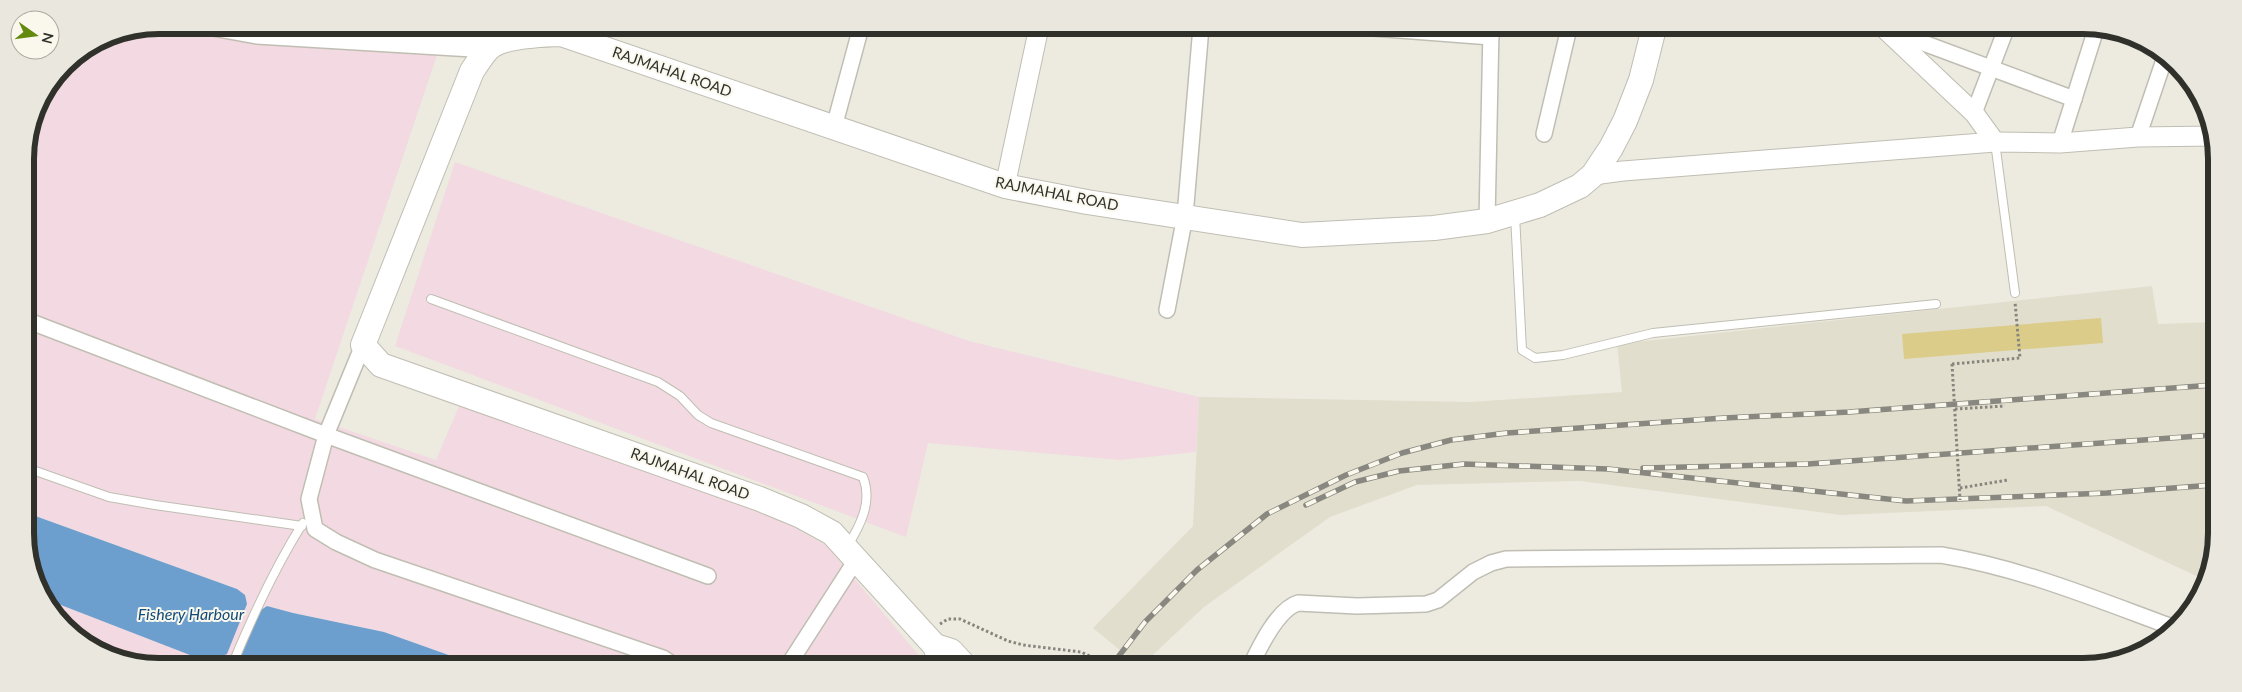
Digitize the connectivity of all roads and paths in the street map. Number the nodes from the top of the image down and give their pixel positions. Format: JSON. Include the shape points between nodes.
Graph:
{"nodes":[{"id":1,"x":305,"y":34,"type":"edge"},
{"id":2,"x":858,"y":34,"type":"edge"},
{"id":3,"x":1038,"y":34,"type":"edge"},
{"id":4,"x":1201,"y":34,"type":"edge"},
{"id":5,"x":1491,"y":34,"type":"edge"},
{"id":6,"x":1568,"y":34,"type":"edge"},
{"id":7,"x":1652,"y":34,"type":"edge"},
{"id":8,"x":2004,"y":34,"type":"edge"},
{"id":9,"x":2094,"y":35,"type":"edge"},
{"id":10,"x":500,"y":38,"type":"edge"},
{"id":11,"x":1910,"y":38,"type":"edge"},
{"id":12,"x":2163,"y":63,"type":"edge"},
{"id":13,"x":1991,"y":69,"type":"junction"},
{"id":14,"x":2074,"y":99,"type":"junction"},
{"id":15,"x":1974,"y":113,"type":"junction"},
{"id":16,"x":834,"y":128,"type":"junction"},
{"id":17,"x":1544,"y":134,"type":"dead end"},
{"id":18,"x":2206,"y":136,"type":"edge"},
{"id":19,"x":2138,"y":137,"type":"junction"},
{"id":20,"x":1995,"y":142,"type":"junction"},
{"id":21,"x":2060,"y":143,"type":"junction"},
{"id":22,"x":1593,"y":175,"type":"junction"},
{"id":23,"x":1005,"y":186,"type":"junction"},
{"id":24,"x":1515,"y":214,"type":"junction"},
{"id":25,"x":1185,"y":216,"type":"junction"},
{"id":26,"x":1488,"y":221,"type":"junction"},
{"id":27,"x":2015,"y":293,"type":"joint"},
{"id":28,"x":431,"y":299,"type":"dead end"},
{"id":29,"x":1936,"y":304,"type":"dead end"},
{"id":30,"x":1167,"y":310,"type":"dead end"},
{"id":31,"x":34,"y":323,"type":"edge"},
{"id":32,"x":363,"y":345,"type":"junction"},
{"id":33,"x":2005,"y":406,"type":"dead end"},
{"id":34,"x":1955,"y":409,"type":"junction"},
{"id":35,"x":326,"y":435,"type":"junction"},
{"id":36,"x":34,"y":470,"type":"edge"},
{"id":37,"x":2008,"y":480,"type":"dead end"},
{"id":38,"x":1960,"y":488,"type":"junction"},
{"id":39,"x":1960,"y":500,"type":"dead end"},
{"id":40,"x":311,"y":511,"type":"junction"},
{"id":41,"x":302,"y":526,"type":"junction"},
{"id":42,"x":852,"y":554,"type":"junction"},
{"id":43,"x":708,"y":576,"type":"dead end"},
{"id":44,"x":2168,"y":625,"type":"edge"},
{"id":45,"x":934,"y":648,"type":"edge"},
{"id":46,"x":235,"y":658,"type":"edge"},
{"id":47,"x":663,"y":658,"type":"edge"},
{"id":48,"x":792,"y":658,"type":"edge"},
{"id":49,"x":957,"y":658,"type":"edge"},
{"id":50,"x":1094,"y":658,"type":"edge"},
{"id":51,"x":1255,"y":658,"type":"edge"}],
"edges":[{"from":1,"to":10,"type":"main road"},
{"from":2,"to":16,"type":"street"},
{"from":3,"to":23,"type":"street"},
{"from":4,"to":25,"type":"street"},
{"from":5,"to":26,"type":"street"},
{"from":6,"to":17,"type":"street"},
{"from":7,"to":22,"type":"main road","name":"RAJMAHAL ROAD","via":[[1634,102]]},
{"from":8,"to":13,"type":"street"},
{"from":9,"to":14,"type":"street"},
{"from":10,"to":16,"type":"main road","name":"RAJMAHAL ROAD","via":[[561,34]]},
{"from":10,"to":32,"type":"main road","via":[[472,71]]},
{"from":11,"to":13,"type":"street"},
{"from":11,"to":15,"type":"street"},
{"from":12,"to":19,"type":"street"},
{"from":13,"to":14,"type":"street"},
{"from":13,"to":15,"type":"street"},
{"from":14,"to":21,"type":"street"},
{"from":15,"to":20,"type":"street"},
{"from":16,"to":23,"type":"main road","name":"RAJMAHAL ROAD"},
{"from":18,"to":19,"type":"street"},
{"from":19,"to":21,"type":"street"},
{"from":20,"to":21,"type":"street"},
{"from":20,"to":22,"type":"street"},
{"from":20,"to":27,"type":"lane"},
{"from":22,"to":24,"type":"main road","name":"RAJMAHAL ROAD","via":[[1580,186]]},
{"from":23,"to":25,"type":"main road","name":"RAJMAHAL ROAD"},
{"from":24,"to":26,"type":"main road","name":"RAJMAHAL ROAD"},
{"from":24,"to":29,"type":"lane","via":[[1522,350],[1535,358],[1563,355],[1653,333]]},
{"from":25,"to":26,"type":"main road","name":"RAJMAHAL ROAD","via":[[1302,236],[1434,228]]},
{"from":25,"to":30,"type":"street"},
{"from":27,"to":34,"type":"path","bridge":true,"via":[[2020,358],[1952,364]]},
{"from":28,"to":42,"type":"lane","via":[[652,379],[680,396],[698,415],[711,423],[863,478],[867,498]]},
{"from":31,"to":35,"type":"street"},
{"from":32,"to":35,"type":"street"},
{"from":32,"to":42,"type":"main road","name":"RAJMAHAL ROAD","via":[[381,365],[801,516],[832,533]]},
{"from":33,"to":34,"type":"path"},
{"from":34,"to":38,"type":"path","bridge":true},
{"from":35,"to":40,"type":"street","via":[[309,499]]},
{"from":35,"to":43,"type":"street"},
{"from":36,"to":41,"type":"lane","via":[[109,497]]},
{"from":37,"to":38,"type":"path"},
{"from":38,"to":39,"type":"path","bridge":true},
{"from":40,"to":41,"type":"lane"},
{"from":40,"to":47,"type":"street","via":[[315,529],[375,560]]},
{"from":41,"to":46,"type":"lane","via":[[256,607]]},
{"from":42,"to":45,"type":"main road","name":"RAJMAHAL ROAD"},
{"from":42,"to":48,"type":"street"},
{"from":44,"to":51,"type":"street","via":[[2050,582],[1981,562],[1941,555],[1506,558],[1473,572],[1438,600],[1426,604],[1357,606],[1298,603],[1289,606],[1279,616]]},
{"from":45,"to":49,"type":"main road","name":"RAJMAHAL ROAD","via":[[951,651]]},
{"from":45,"to":50,"type":"path","via":[[948,619],[960,619],[1008,641],[1081,652]]}]}
